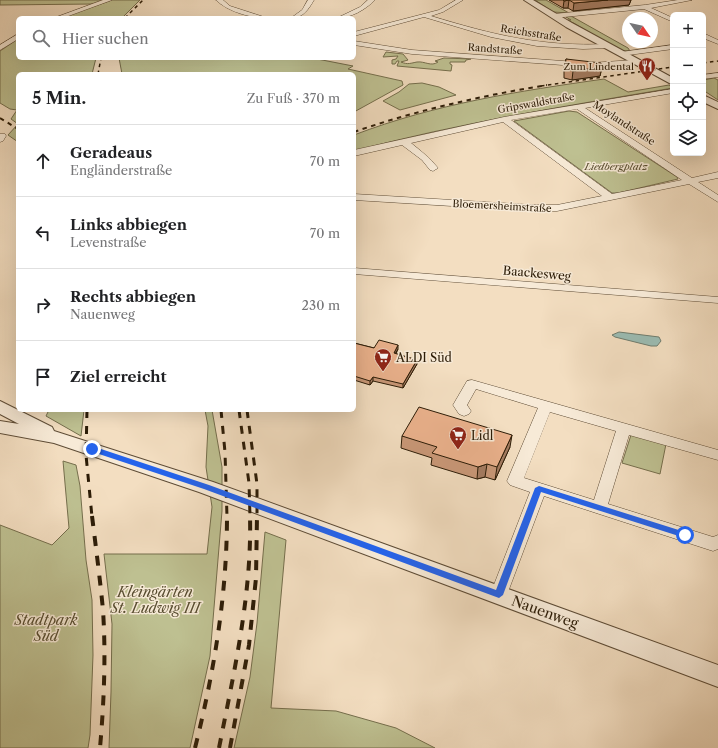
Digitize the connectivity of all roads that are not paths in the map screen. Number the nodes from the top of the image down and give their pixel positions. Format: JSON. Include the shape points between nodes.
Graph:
{"nodes":[{"id":1,"x":109,"y":0,"type":"edge"},
{"id":2,"x":219,"y":0,"type":"edge"},
{"id":3,"x":311,"y":0,"type":"edge"},
{"id":4,"x":372,"y":0,"type":"edge"},
{"id":5,"x":460,"y":0,"type":"edge"},
{"id":6,"x":528,"y":0,"type":"edge"},
{"id":7,"x":657,"y":0,"type":"edge"},
{"id":8,"x":689,"y":0,"type":"edge"},
{"id":9,"x":665,"y":4,"type":"junction"},
{"id":10,"x":645,"y":7,"type":"junction"},
{"id":11,"x":63,"y":16,"type":"edge"},
{"id":12,"x":257,"y":16,"type":"edge"},
{"id":13,"x":297,"y":16,"type":"edge"},
{"id":14,"x":344,"y":16,"type":"edge"},
{"id":15,"x":426,"y":16,"type":"junction"},
{"id":16,"x":554,"y":16,"type":"junction"},
{"id":17,"x":670,"y":19,"type":"edge"},
{"id":18,"x":467,"y":20,"type":"dead end"},
{"id":19,"x":453,"y":24,"type":"junction"},
{"id":20,"x":356,"y":34,"type":"edge"},
{"id":21,"x":706,"y":36,"type":"edge"},
{"id":22,"x":16,"y":37,"type":"edge"},
{"id":23,"x":718,"y":42,"type":"edge"},
{"id":24,"x":356,"y":43,"type":"edge"},
{"id":25,"x":706,"y":43,"type":"edge"},
{"id":26,"x":608,"y":46,"type":"junction"},
{"id":27,"x":670,"y":47,"type":"edge"},
{"id":28,"x":0,"y":48,"type":"edge"},
{"id":29,"x":621,"y":54,"type":"junction"},
{"id":30,"x":634,"y":62,"type":"junction"},
{"id":31,"x":717,"y":76,"type":"edge"},
{"id":32,"x":706,"y":77,"type":"edge"},
{"id":33,"x":670,"y":80,"type":"edge"},
{"id":34,"x":670,"y":91,"type":"edge"},
{"id":35,"x":706,"y":100,"type":"edge"},
{"id":36,"x":578,"y":106,"type":"junction"},
{"id":37,"x":718,"y":106,"type":"edge"},
{"id":38,"x":504,"y":119,"type":"junction"},
{"id":39,"x":403,"y":141,"type":"junction"},
{"id":40,"x":356,"y":153,"type":"edge"},
{"id":41,"x":433,"y":168,"type":"dead end"},
{"id":42,"x":718,"y":175,"type":"edge"},
{"id":43,"x":692,"y":180,"type":"junction"},
{"id":44,"x":356,"y":197,"type":"edge"},
{"id":45,"x":611,"y":198,"type":"junction"},
{"id":46,"x":718,"y":199,"type":"edge"},
{"id":47,"x":356,"y":271,"type":"edge"},
{"id":48,"x":718,"y":300,"type":"edge"},
{"id":49,"x":546,"y":406,"type":"junction"},
{"id":50,"x":0,"y":407,"type":"edge"},
{"id":51,"x":464,"y":411,"type":"dead end"},
{"id":52,"x":0,"y":427,"type":"edge"},
{"id":53,"x":624,"y":428,"type":"junction"},
{"id":54,"x":56,"y":436,"type":"junction"},
{"id":55,"x":718,"y":455,"type":"edge"},
{"id":56,"x":539,"y":488,"type":"junction"},
{"id":57,"x":599,"y":507,"type":"junction"},
{"id":58,"x":718,"y":542,"type":"edge"},
{"id":59,"x":499,"y":595,"type":"junction"},
{"id":60,"x":718,"y":676,"type":"edge"}],
"edges":[{"from":1,"to":11,"type":"street"},
{"from":2,"to":12,"type":"street","via":[[228,7]]},
{"from":3,"to":13,"type":"street","via":[[304,11]]},
{"from":4,"to":14,"type":"street"},
{"from":5,"to":15,"type":"street","via":[[445,12]]},
{"from":6,"to":16,"type":"street"},
{"from":7,"to":9,"type":"street"},
{"from":8,"to":9,"type":"street"},
{"from":9,"to":10,"type":"street"},
{"from":10,"to":16,"type":"street"},
{"from":10,"to":17,"type":"street"},
{"from":15,"to":19,"type":"street","name":"Reichsstraße"},
{"from":15,"to":20,"type":"street"},
{"from":16,"to":26,"type":"street"},
{"from":18,"to":19,"type":"street"},
{"from":19,"to":26,"type":"street","name":"Reichsstraße","via":[[500,38],[546,46]]},
{"from":21,"to":23,"type":"street"},
{"from":22,"to":28,"type":"street"},
{"from":23,"to":25,"type":"street"},
{"from":24,"to":30,"type":"street","name":"Randstraße","via":[[418,53],[590,65]]},
{"from":26,"to":29,"type":"street"},
{"from":27,"to":29,"type":"street"},
{"from":29,"to":30,"type":"street"},
{"from":30,"to":33,"type":"street"},
{"from":31,"to":32,"type":"street"},
{"from":34,"to":36,"type":"street","name":"Gripswaldstraße"},
{"from":35,"to":37,"type":"street"},
{"from":36,"to":38,"type":"street","name":"Gripswaldstraße"},
{"from":36,"to":43,"type":"street","name":"Moylandstraße"},
{"from":38,"to":39,"type":"street","name":"Gripswaldstraße"},
{"from":38,"to":45,"type":"street"},
{"from":39,"to":40,"type":"street","name":"Gripswaldstraße"},
{"from":39,"to":41,"type":"street","via":[[425,158]]},
{"from":42,"to":43,"type":"street","name":"Bloemersheimstraße"},
{"from":43,"to":45,"type":"street","name":"Bloemersheimstraße"},
{"from":43,"to":46,"type":"street","name":"Moylandstraße"},
{"from":44,"to":45,"type":"street","name":"Bloemersheimstraße","via":[[545,208]]},
{"from":47,"to":48,"type":"street","name":"Baackesweg"},
{"from":49,"to":51,"type":"street","via":[[472,384],[460,405]]},
{"from":49,"to":53,"type":"street"},
{"from":49,"to":56,"type":"street","via":[[515,481]]},
{"from":50,"to":54,"type":"street","name":"Nauenweg"},
{"from":52,"to":54,"type":"street","name":"Nauenweg"},
{"from":53,"to":55,"type":"street"},
{"from":53,"to":57,"type":"street"},
{"from":54,"to":59,"type":"street","name":"Nauenweg","via":[[206,487]]},
{"from":56,"to":57,"type":"street"},
{"from":56,"to":59,"type":"street"},
{"from":57,"to":58,"type":"street","via":[[713,544]]},
{"from":59,"to":60,"type":"street","name":"Nauenweg"}]}
